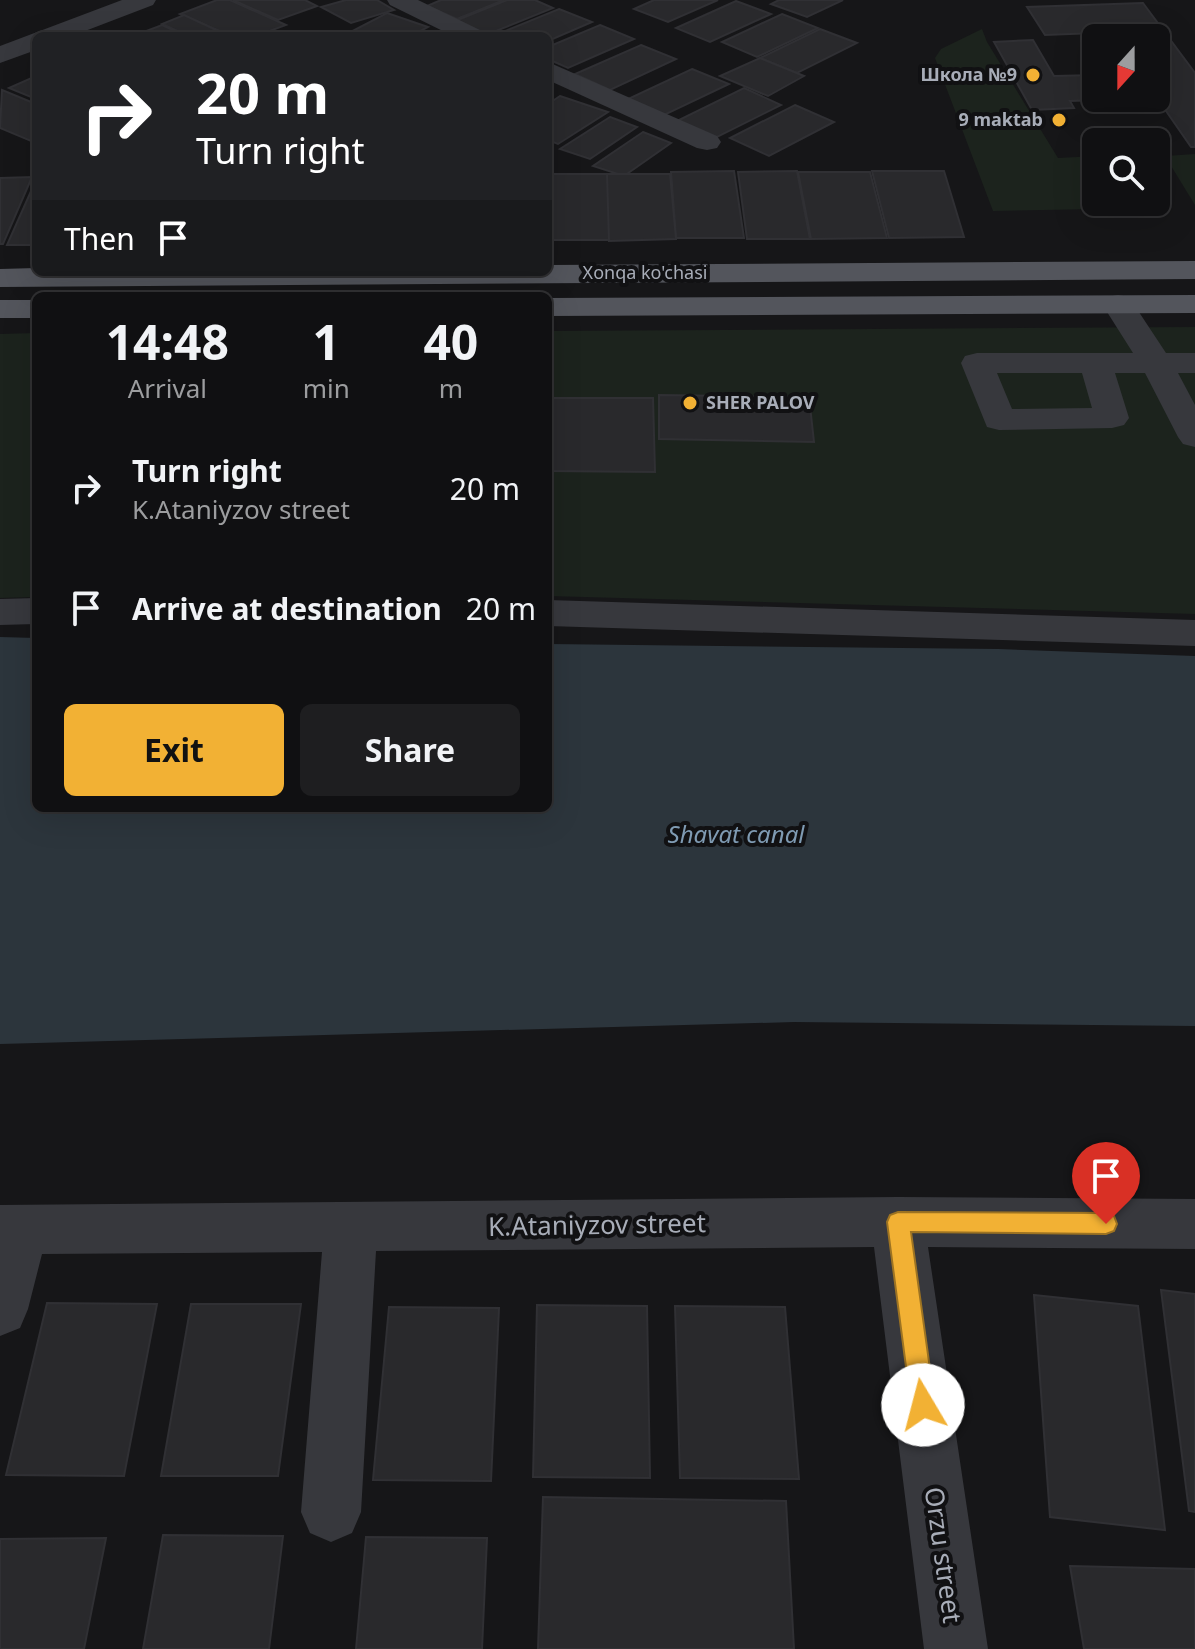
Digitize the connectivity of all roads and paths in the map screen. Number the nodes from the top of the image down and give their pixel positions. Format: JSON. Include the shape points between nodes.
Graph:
{"nodes":[{"id":1,"x":144,"y":0,"type":"edge"},
{"id":2,"x":399,"y":0,"type":"edge"},
{"id":3,"x":71,"y":32,"type":"edge"},
{"id":4,"x":465,"y":32,"type":"edge"},
{"id":5,"x":32,"y":43,"type":"edge"},
{"id":6,"x":0,"y":55,"type":"edge"},
{"id":7,"x":552,"y":72,"type":"edge"},
{"id":8,"x":707,"y":142,"type":"dead end"},
{"id":9,"x":1195,"y":270,"type":"edge"},
{"id":10,"x":0,"y":278,"type":"edge"},
{"id":11,"x":432,"y":285,"type":"edge"},
{"id":12,"x":1118,"y":304,"type":"junction"},
{"id":13,"x":1195,"y":304,"type":"edge"},
{"id":14,"x":552,"y":307,"type":"edge"},
{"id":15,"x":0,"y":309,"type":"edge"},
{"id":16,"x":32,"y":309,"type":"edge"},
{"id":17,"x":1156,"y":363,"type":"junction"},
{"id":18,"x":1195,"y":363,"type":"edge"},
{"id":19,"x":1096,"y":365,"type":"dead end"},
{"id":20,"x":1195,"y":437,"type":"edge"},
{"id":21,"x":32,"y":611,"type":"edge"},
{"id":22,"x":0,"y":612,"type":"edge"},
{"id":23,"x":552,"y":613,"type":"edge"},
{"id":24,"x":1195,"y":633,"type":"edge"},
{"id":25,"x":898,"y":1222,"type":"junction"},
{"id":26,"x":1195,"y":1224,"type":"edge"},
{"id":27,"x":351,"y":1227,"type":"junction"},
{"id":28,"x":10,"y":1230,"type":"edge"},
{"id":29,"x":0,"y":1309,"type":"edge"},
{"id":30,"x":331,"y":1512,"type":"dead end"},
{"id":31,"x":956,"y":1649,"type":"edge"}],
"edges":[{"from":1,"to":3,"type":"street"},
{"from":2,"to":4,"type":"street"},
{"from":5,"to":6,"type":"street"},
{"from":7,"to":8,"type":"street"},
{"from":9,"to":11,"type":"main road","name":"Xonqa ko'chasi"},
{"from":10,"to":11,"type":"main road","name":"Xonqa ko'chasi"},
{"from":12,"to":13,"type":"main road","name":"Xonqa ko'chasi"},
{"from":12,"to":14,"type":"main road","name":"Xonqa ko'chasi"},
{"from":12,"to":17,"type":"street"},
{"from":15,"to":16,"type":"main road"},
{"from":17,"to":18,"type":"street"},
{"from":17,"to":19,"type":"street"},
{"from":17,"to":20,"type":"street"},
{"from":21,"to":22,"type":"street"},
{"from":23,"to":24,"type":"street"},
{"from":25,"to":26,"type":"street","name":"K.Ataniyzov street"},
{"from":25,"to":27,"type":"street","name":"K.Ataniyzov street"},
{"from":25,"to":31,"type":"street","name":"Orzu street"},
{"from":27,"to":28,"type":"street","name":"K.Ataniyzov street"},
{"from":27,"to":30,"type":"street"},
{"from":28,"to":29,"type":"street"}]}
